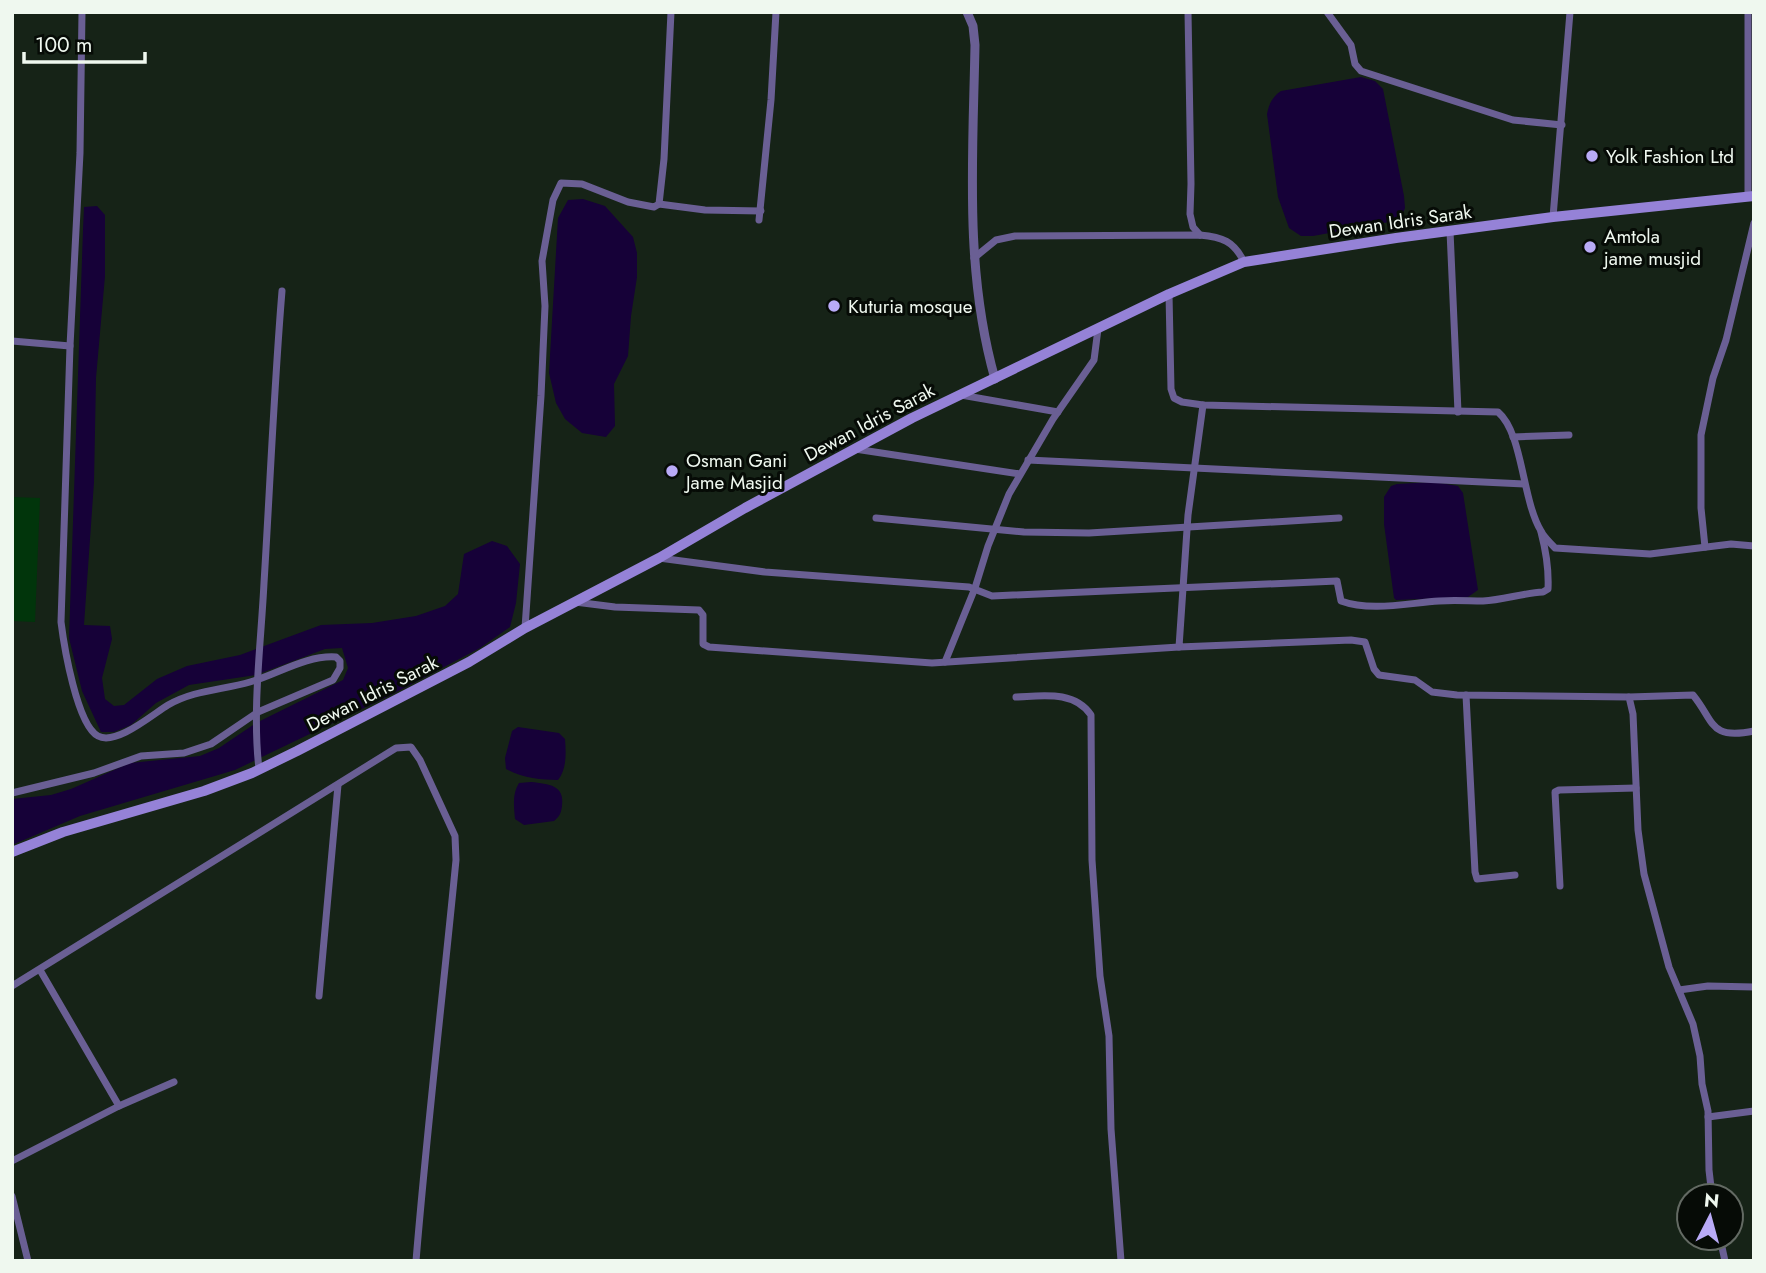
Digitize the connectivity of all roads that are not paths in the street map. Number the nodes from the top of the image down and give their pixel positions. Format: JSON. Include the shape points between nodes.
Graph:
{"nodes":[{"id":1,"x":82,"y":12,"type":"edge"},
{"id":2,"x":671,"y":12,"type":"edge"},
{"id":3,"x":776,"y":12,"type":"edge"},
{"id":4,"x":967,"y":12,"type":"edge"},
{"id":5,"x":1188,"y":12,"type":"edge"},
{"id":6,"x":1327,"y":12,"type":"edge"},
{"id":7,"x":1570,"y":12,"type":"edge"},
{"id":8,"x":1748,"y":12,"type":"edge"},
{"id":9,"x":1562,"y":125,"type":"junction"},
{"id":10,"x":1751,"y":196,"type":"edge"},
{"id":11,"x":659,"y":204,"type":"junction"},
{"id":12,"x":1553,"y":217,"type":"junction"},
{"id":13,"x":1754,"y":223,"type":"edge"},
{"id":14,"x":1450,"y":231,"type":"junction"},
{"id":15,"x":1200,"y":235,"type":"junction"},
{"id":16,"x":974,"y":259,"type":"junction"},
{"id":17,"x":1244,"y":262,"type":"junction"},
{"id":18,"x":282,"y":291,"type":"dead end"},
{"id":19,"x":1170,"y":293,"type":"junction"},
{"id":20,"x":1098,"y":329,"type":"junction"},
{"id":21,"x":12,"y":341,"type":"edge"},
{"id":22,"x":70,"y":346,"type":"junction"},
{"id":23,"x":995,"y":379,"type":"junction"},
{"id":24,"x":961,"y":395,"type":"junction"},
{"id":25,"x":1203,"y":405,"type":"junction"},
{"id":26,"x":1058,"y":412,"type":"junction"},
{"id":27,"x":1458,"y":412,"type":"junction"},
{"id":28,"x":1569,"y":435,"type":"dead end"},
{"id":29,"x":1513,"y":437,"type":"junction"},
{"id":30,"x":855,"y":449,"type":"junction"},
{"id":31,"x":1028,"y":460,"type":"junction"},
{"id":32,"x":1195,"y":469,"type":"junction"},
{"id":33,"x":1020,"y":474,"type":"junction"},
{"id":34,"x":1524,"y":484,"type":"junction"},
{"id":35,"x":876,"y":518,"type":"dead end"},
{"id":36,"x":1339,"y":518,"type":"dead end"},
{"id":37,"x":1187,"y":527,"type":"junction"},
{"id":38,"x":995,"y":530,"type":"junction"},
{"id":39,"x":1541,"y":532,"type":"junction"},
{"id":40,"x":1754,"y":546,"type":"edge"},
{"id":41,"x":1705,"y":547,"type":"junction"},
{"id":42,"x":1555,"y":548,"type":"junction"},
{"id":43,"x":1547,"y":554,"type":"junction"},
{"id":44,"x":659,"y":558,"type":"junction"},
{"id":45,"x":975,"y":588,"type":"junction"},
{"id":46,"x":1182,"y":588,"type":"junction"},
{"id":47,"x":574,"y":602,"type":"junction"},
{"id":48,"x":525,"y":628,"type":"junction"},
{"id":49,"x":1179,"y":647,"type":"junction"},
{"id":50,"x":945,"y":662,"type":"junction"},
{"id":51,"x":258,"y":679,"type":"junction"},
{"id":52,"x":1466,"y":695,"type":"junction"},
{"id":53,"x":1629,"y":696,"type":"junction"},
{"id":54,"x":1016,"y":697,"type":"dead end"},
{"id":55,"x":258,"y":712,"type":"junction"},
{"id":56,"x":1754,"y":731,"type":"edge"},
{"id":57,"x":259,"y":769,"type":"junction"},
{"id":58,"x":338,"y":785,"type":"junction"},
{"id":59,"x":1636,"y":788,"type":"junction"},
{"id":60,"x":12,"y":793,"type":"edge"},
{"id":61,"x":12,"y":852,"type":"edge"},
{"id":62,"x":1515,"y":875,"type":"dead end"},
{"id":63,"x":1560,"y":886,"type":"dead end"},
{"id":64,"x":40,"y":970,"type":"junction"},
{"id":65,"x":12,"y":986,"type":"edge"},
{"id":66,"x":1754,"y":987,"type":"edge"},
{"id":67,"x":1679,"y":990,"type":"junction"},
{"id":68,"x":319,"y":996,"type":"dead end"},
{"id":69,"x":174,"y":1082,"type":"dead end"},
{"id":70,"x":119,"y":1106,"type":"junction"},
{"id":71,"x":1754,"y":1111,"type":"edge"},
{"id":72,"x":1708,"y":1117,"type":"junction"},
{"id":73,"x":12,"y":1161,"type":"edge"},
{"id":74,"x":1711,"y":1182,"type":"edge"},
{"id":75,"x":12,"y":1196,"type":"edge"},
{"id":76,"x":28,"y":1261,"type":"edge"},
{"id":77,"x":416,"y":1261,"type":"edge"},
{"id":78,"x":1121,"y":1261,"type":"edge"}],
"edges":[{"from":1,"to":22,"type":"street"},
{"from":2,"to":11,"type":"street"},
{"from":3,"to":11,"type":"street","via":[[760,215]]},
{"from":4,"to":16,"type":"street","via":[[975,45]]},
{"from":5,"to":15,"type":"street","via":[[1190,214]]},
{"from":6,"to":9,"type":"street","via":[[1351,45],[1361,71],[1513,120]]},
{"from":7,"to":9,"type":"street"},
{"from":8,"to":10,"type":"street"},
{"from":9,"to":12,"type":"street"},
{"from":10,"to":12,"type":"main road","name":"Dewan Idris Sarak"},
{"from":11,"to":48,"type":"street","via":[[628,202],[582,184],[561,183],[556,191],[542,261],[541,396]]},
{"from":12,"to":14,"type":"main road","name":"Dewan Idris Sarak"},
{"from":13,"to":41,"type":"street","via":[[1701,435]]},
{"from":14,"to":17,"type":"main road","name":"Dewan Idris Sarak"},
{"from":14,"to":27,"type":"street"},
{"from":15,"to":16,"type":"street","via":[[1015,236],[996,240]]},
{"from":15,"to":17,"type":"street","via":[[1222,237],[1237,248]]},
{"from":16,"to":23,"type":"street"},
{"from":17,"to":19,"type":"main road","name":"Dewan Idris Sarak"},
{"from":18,"to":51,"type":"street"},
{"from":19,"to":20,"type":"main road","name":"Dewan Idris Sarak"},
{"from":19,"to":25,"type":"street","via":[[1171,388],[1174,398]]},
{"from":20,"to":23,"type":"main road","name":"Dewan Idris Sarak"},
{"from":20,"to":26,"type":"street","via":[[1094,360]]},
{"from":21,"to":22,"type":"street"},
{"from":22,"to":51,"type":"street","via":[[61,622],[88,728],[96,736],[113,738],[182,697]]},
{"from":23,"to":24,"type":"main road","name":"Dewan Idris Sarak"},
{"from":24,"to":26,"type":"street"},
{"from":24,"to":30,"type":"main road","name":"Dewan Idris Sarak"},
{"from":25,"to":27,"type":"street"},
{"from":25,"to":32,"type":"street"},
{"from":26,"to":31,"type":"street"},
{"from":27,"to":29,"type":"street","via":[[1498,412]]},
{"from":28,"to":29,"type":"street"},
{"from":29,"to":34,"type":"street"},
{"from":30,"to":33,"type":"street"},
{"from":30,"to":44,"type":"main road","name":"Dewan Idris Sarak"},
{"from":31,"to":32,"type":"street"},
{"from":31,"to":33,"type":"street"},
{"from":32,"to":34,"type":"street"},
{"from":32,"to":37,"type":"street"},
{"from":33,"to":38,"type":"street"},
{"from":34,"to":39,"type":"street"},
{"from":35,"to":38,"type":"street"},
{"from":36,"to":37,"type":"street"},
{"from":37,"to":38,"type":"street","via":[[1089,533]]},
{"from":37,"to":46,"type":"street"},
{"from":38,"to":45,"type":"street"},
{"from":39,"to":42,"type":"street"},
{"from":39,"to":43,"type":"street"},
{"from":40,"to":41,"type":"street"},
{"from":41,"to":42,"type":"street","via":[[1650,554]]},
{"from":42,"to":43,"type":"street"},
{"from":43,"to":46,"type":"street","via":[[1548,589],[1483,601],[1359,606],[1341,601],[1336,581]]},
{"from":44,"to":45,"type":"street","via":[[765,572]]},
{"from":44,"to":47,"type":"main road","name":"Dewan Idris Sarak"},
{"from":45,"to":46,"type":"street","via":[[992,596]]},
{"from":45,"to":50,"type":"street"},
{"from":46,"to":49,"type":"street"},
{"from":47,"to":48,"type":"main road","name":"Dewan Idris Sarak"},
{"from":47,"to":50,"type":"street","via":[[699,610],[703,644],[709,647]]},
{"from":48,"to":57,"type":"main road","name":"Dewan Idris Sarak","via":[[470,662]]},
{"from":49,"to":50,"type":"street"},
{"from":49,"to":52,"type":"street","via":[[1365,642],[1379,675],[1415,680],[1432,692]]},
{"from":51,"to":55,"type":"street"},
{"from":51,"to":55,"type":"street","via":[[314,658],[328,656],[340,661],[332,680]]},
{"from":52,"to":53,"type":"street"},
{"from":52,"to":62,"type":"street","via":[[1475,873],[1477,878],[1487,879]]},
{"from":53,"to":56,"type":"street","via":[[1693,695],[1717,729]]},
{"from":53,"to":59,"type":"street"},
{"from":54,"to":78,"type":"street","via":[[1070,698],[1083,704],[1091,715],[1092,860],[1109,1036]]},
{"from":55,"to":57,"type":"street"},
{"from":55,"to":60,"type":"street","via":[[211,744],[184,753],[141,756]]},
{"from":57,"to":61,"type":"main road","name":"Dewan Idris Sarak","via":[[158,807],[63,832]]},
{"from":58,"to":64,"type":"street"},
{"from":58,"to":68,"type":"street"},
{"from":58,"to":77,"type":"street","via":[[396,748],[411,747],[455,836]]},
{"from":59,"to":63,"type":"street","via":[[1555,792]]},
{"from":59,"to":67,"type":"street","via":[[1644,874]]},
{"from":64,"to":65,"type":"street"},
{"from":64,"to":70,"type":"street"},
{"from":66,"to":67,"type":"street"},
{"from":67,"to":72,"type":"street","via":[[1695,1034]]},
{"from":69,"to":70,"type":"street"},
{"from":70,"to":73,"type":"street"},
{"from":71,"to":72,"type":"street"},
{"from":72,"to":74,"type":"street"},
{"from":75,"to":76,"type":"street"}]}
